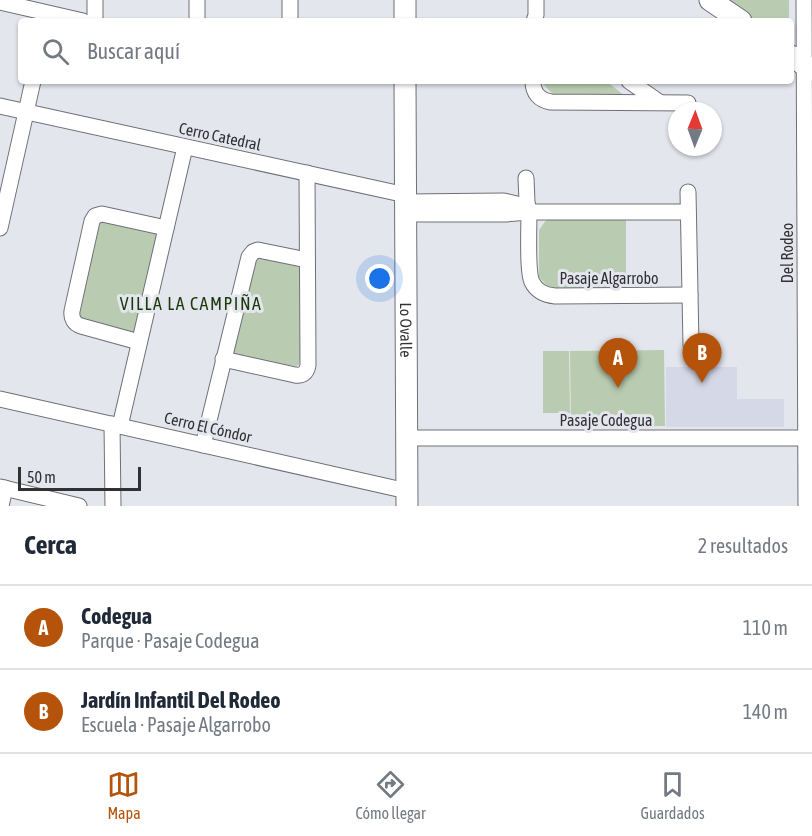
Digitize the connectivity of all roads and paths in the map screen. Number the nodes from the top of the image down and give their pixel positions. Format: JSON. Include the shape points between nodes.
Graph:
{"nodes":[{"id":1,"x":95,"y":0,"type":"edge"},
{"id":2,"x":197,"y":0,"type":"edge"},
{"id":3,"x":290,"y":0,"type":"edge"},
{"id":4,"x":405,"y":0,"type":"edge"},
{"id":5,"x":710,"y":0,"type":"edge"},
{"id":6,"x":804,"y":0,"type":"edge"},
{"id":7,"x":0,"y":2,"type":"edge"},
{"id":8,"x":48,"y":17,"type":"edge"},
{"id":9,"x":95,"y":18,"type":"edge"},
{"id":10,"x":197,"y":18,"type":"edge"},
{"id":11,"x":290,"y":18,"type":"edge"},
{"id":12,"x":405,"y":18,"type":"edge"},
{"id":13,"x":737,"y":18,"type":"edge"},
{"id":14,"x":802,"y":63,"type":"edge"},
{"id":15,"x":32,"y":84,"type":"edge"},
{"id":16,"x":405,"y":84,"type":"edge"},
{"id":17,"x":533,"y":84,"type":"edge"},
{"id":18,"x":633,"y":84,"type":"edge"},
{"id":19,"x":659,"y":102,"type":"junction"},
{"id":20,"x":668,"y":102,"type":"edge"},
{"id":21,"x":0,"y":106,"type":"edge"},
{"id":22,"x":26,"y":112,"type":"junction"},
{"id":23,"x":185,"y":147,"type":"junction"},
{"id":24,"x":307,"y":174,"type":"junction"},
{"id":25,"x":526,"y":178,"type":"dead end"},
{"id":26,"x":688,"y":192,"type":"dead end"},
{"id":27,"x":406,"y":204,"type":"junction"},
{"id":28,"x":529,"y":212,"type":"junction"},
{"id":29,"x":688,"y":212,"type":"junction"},
{"id":30,"x":0,"y":228,"type":"edge"},
{"id":31,"x":166,"y":228,"type":"junction"},
{"id":32,"x":307,"y":260,"type":"junction"},
{"id":33,"x":690,"y":295,"type":"junction"},
{"id":34,"x":139,"y":342,"type":"junction"},
{"id":35,"x":691,"y":345,"type":"dead end"},
{"id":36,"x":223,"y":359,"type":"junction"},
{"id":37,"x":0,"y":399,"type":"edge"},
{"id":38,"x":116,"y":425,"type":"junction"},
{"id":39,"x":407,"y":438,"type":"junction"},
{"id":40,"x":805,"y":438,"type":"junction"},
{"id":41,"x":203,"y":445,"type":"junction"},
{"id":42,"x":2,"y":488,"type":"edge"},
{"id":43,"x":407,"y":499,"type":"edge"},
{"id":44,"x":1,"y":506,"type":"edge"},
{"id":45,"x":79,"y":506,"type":"edge"},
{"id":46,"x":112,"y":506,"type":"edge"},
{"id":47,"x":806,"y":506,"type":"edge"}],
"edges":[{"from":1,"to":9,"type":"street"},
{"from":2,"to":10,"type":"street"},
{"from":3,"to":11,"type":"street"},
{"from":4,"to":12,"type":"street"},
{"from":5,"to":13,"type":"street"},
{"from":6,"to":14,"type":"street","name":"Del Rodeo"},
{"from":7,"to":8,"type":"street"},
{"from":14,"to":40,"type":"street","name":"Del Rodeo"},
{"from":15,"to":22,"type":"street"},
{"from":16,"to":27,"type":"street","name":"Lo Ovalle"},
{"from":17,"to":19,"type":"street","via":[[541,99],[551,102]]},
{"from":18,"to":19,"type":"street"},
{"from":19,"to":20,"type":"street"},
{"from":21,"to":22,"type":"street","name":"Cerro Catedral"},
{"from":22,"to":23,"type":"street","name":"Cerro Catedral"},
{"from":22,"to":30,"type":"street"},
{"from":23,"to":24,"type":"street","name":"Cerro Catedral"},
{"from":23,"to":31,"type":"street"},
{"from":24,"to":27,"type":"street","name":"Cerro Catedral"},
{"from":24,"to":32,"type":"street"},
{"from":25,"to":28,"type":"street","name":"Pasaje Algarrobo"},
{"from":26,"to":29,"type":"street"},
{"from":27,"to":28,"type":"street","via":[[506,214]]},
{"from":27,"to":39,"type":"street","name":"Lo Ovalle"},
{"from":28,"to":29,"type":"street"},
{"from":28,"to":33,"type":"street","name":"Pasaje Algarrobo","via":[[530,278],[542,293]]},
{"from":29,"to":33,"type":"street"},
{"from":31,"to":34,"type":"street"},
{"from":31,"to":34,"type":"street","via":[[102,214],[92,221],[72,318],[81,326]]},
{"from":32,"to":36,"type":"street","via":[[261,251],[250,254]]},
{"from":32,"to":36,"type":"street","via":[[306,371],[294,375]]},
{"from":33,"to":35,"type":"street"},
{"from":34,"to":38,"type":"street"},
{"from":36,"to":41,"type":"street"},
{"from":37,"to":38,"type":"street","name":"Cerro El Cóndor"},
{"from":38,"to":41,"type":"street","name":"Cerro El Cóndor"},
{"from":38,"to":46,"type":"street"},
{"from":39,"to":40,"type":"street","name":"Pasaje Codegua"},
{"from":39,"to":43,"type":"street","name":"Lo Ovalle"},
{"from":40,"to":47,"type":"street","name":"Del Rodeo"},
{"from":41,"to":43,"type":"street","name":"Cerro El Cóndor"},
{"from":42,"to":44,"type":"street"},
{"from":42,"to":45,"type":"street"}]}
